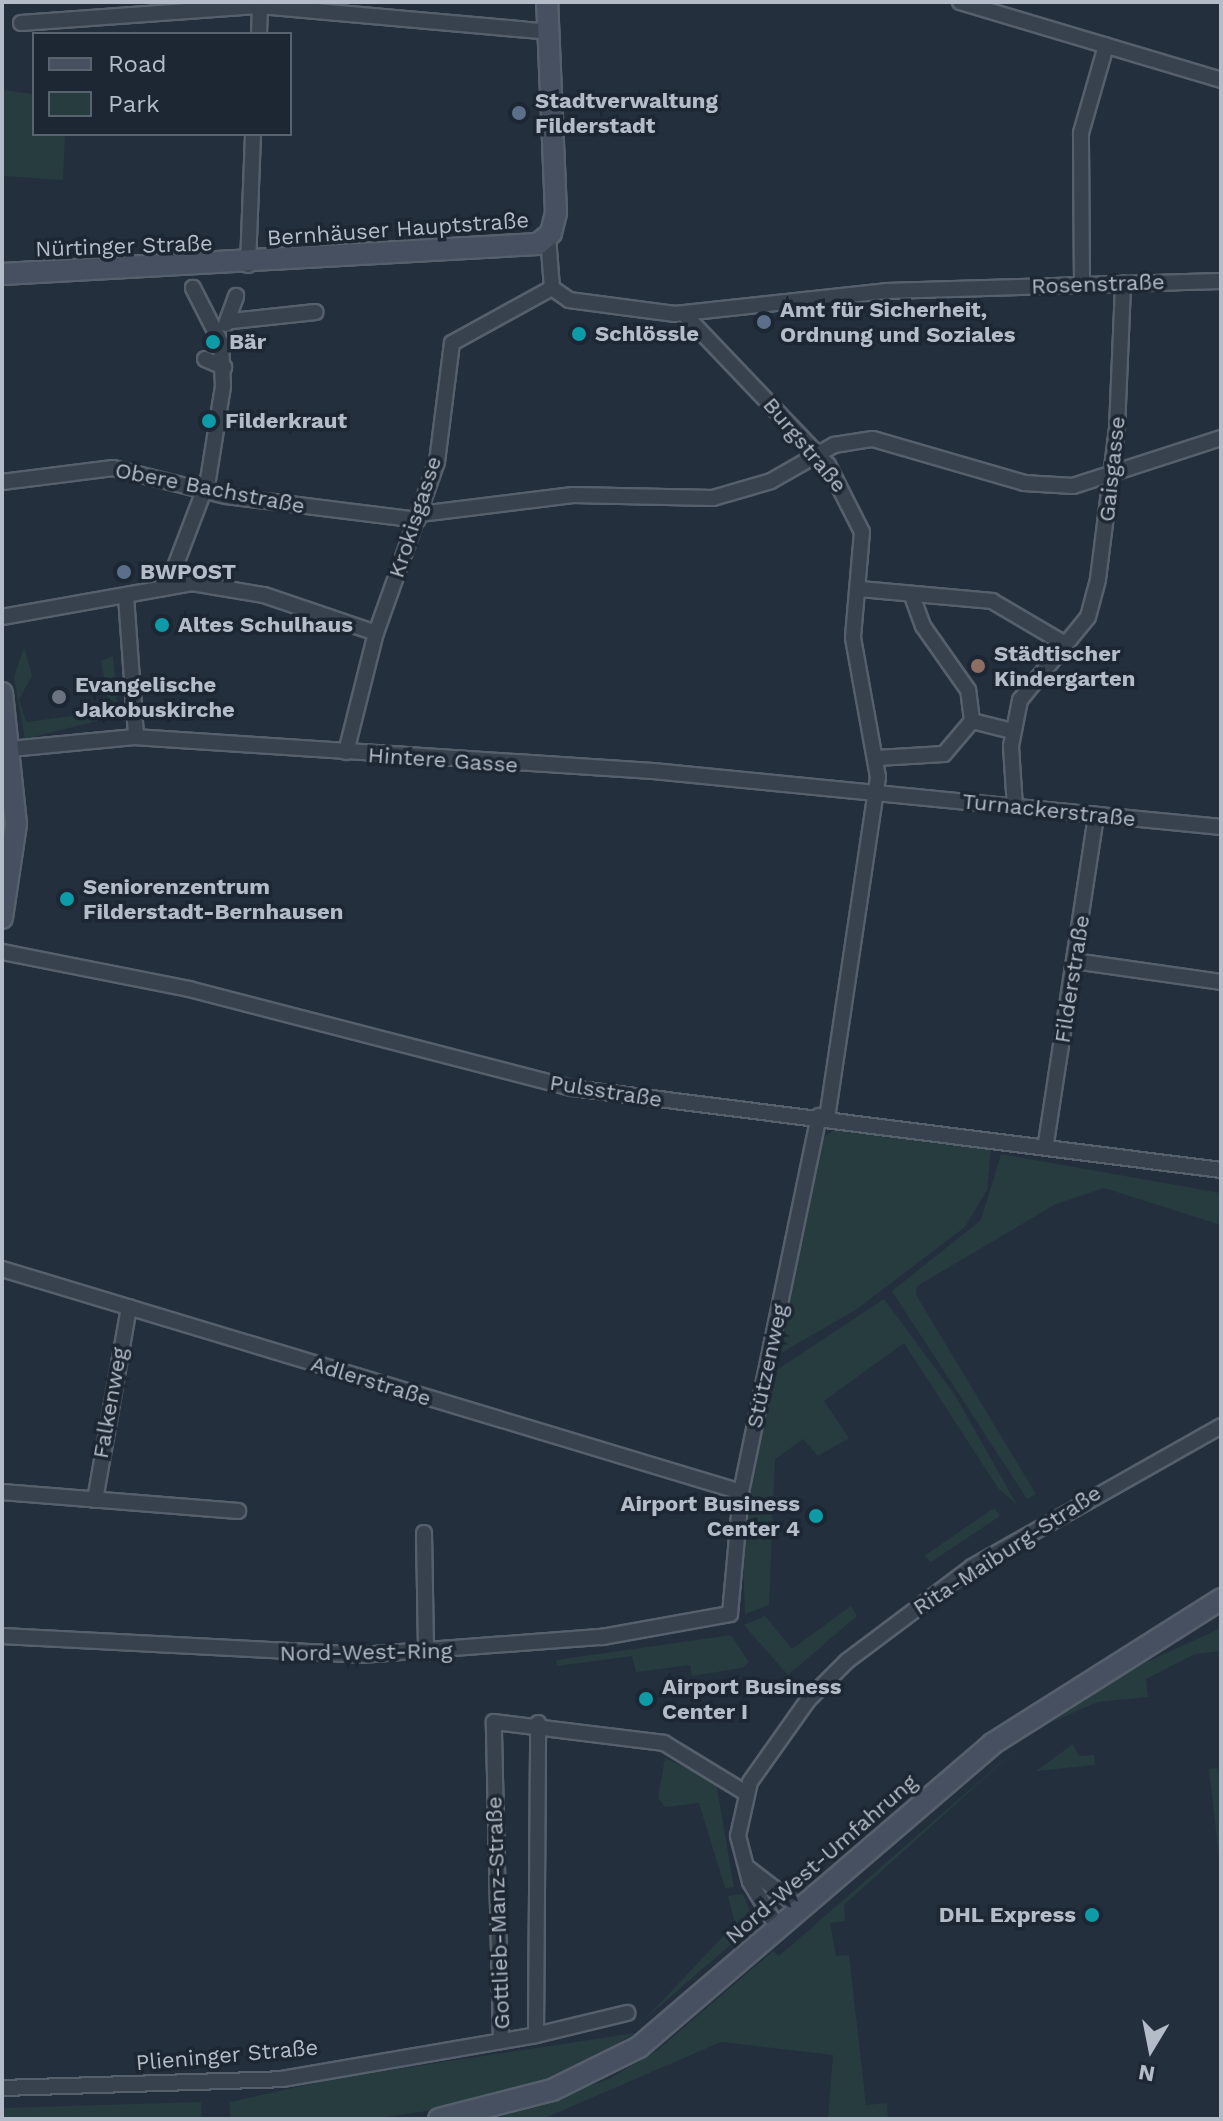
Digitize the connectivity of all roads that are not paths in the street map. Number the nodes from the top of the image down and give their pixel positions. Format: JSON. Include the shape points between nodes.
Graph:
{"nodes":[{"id":1,"x":547,"y":2,"type":"edge"},
{"id":2,"x":960,"y":2,"type":"edge"},
{"id":3,"x":260,"y":4,"type":"edge"},
{"id":4,"x":21,"y":23,"type":"dead end"},
{"id":5,"x":259,"y":32,"type":"edge"},
{"id":6,"x":551,"y":32,"type":"junction"},
{"id":7,"x":1106,"y":46,"type":"junction"},
{"id":8,"x":1221,"y":80,"type":"edge"},
{"id":9,"x":253,"y":136,"type":"edge"},
{"id":10,"x":548,"y":237,"type":"junction"},
{"id":11,"x":248,"y":265,"type":"junction"},
{"id":12,"x":2,"y":274,"type":"edge"},
{"id":13,"x":1221,"y":281,"type":"edge"},
{"id":14,"x":1123,"y":283,"type":"junction"},
{"id":15,"x":1082,"y":284,"type":"junction"},
{"id":16,"x":193,"y":288,"type":"dead end"},
{"id":17,"x":552,"y":288,"type":"junction"},
{"id":18,"x":236,"y":296,"type":"dead end"},
{"id":19,"x":316,"y":312,"type":"dead end"},
{"id":20,"x":684,"y":314,"type":"junction"},
{"id":21,"x":232,"y":321,"type":"junction"},
{"id":22,"x":208,"y":325,"type":"junction"},
{"id":23,"x":205,"y":359,"type":"dead end"},
{"id":24,"x":224,"y":367,"type":"junction"},
{"id":25,"x":1221,"y":438,"type":"edge"},
{"id":26,"x":816,"y":452,"type":"junction"},
{"id":27,"x":1111,"y":479,"type":"junction"},
{"id":28,"x":2,"y":482,"type":"edge"},
{"id":29,"x":205,"y":489,"type":"junction"},
{"id":30,"x":419,"y":517,"type":"junction"},
{"id":31,"x":168,"y":585,"type":"junction"},
{"id":32,"x":860,"y":589,"type":"junction"},
{"id":33,"x":912,"y":595,"type":"junction"},
{"id":34,"x":126,"y":596,"type":"junction"},
{"id":35,"x":2,"y":617,"type":"edge"},
{"id":36,"x":376,"y":633,"type":"junction"},
{"id":37,"x":1065,"y":644,"type":"junction"},
{"id":38,"x":2,"y":693,"type":"edge"},
{"id":39,"x":972,"y":721,"type":"junction"},
{"id":40,"x":1012,"y":731,"type":"junction"},
{"id":41,"x":136,"y":737,"type":"junction"},
{"id":42,"x":10,"y":749,"type":"junction"},
{"id":43,"x":346,"y":752,"type":"junction"},
{"id":44,"x":877,"y":758,"type":"junction"},
{"id":45,"x":876,"y":793,"type":"junction"},
{"id":46,"x":1015,"y":807,"type":"junction"},
{"id":47,"x":1096,"y":815,"type":"junction"},
{"id":48,"x":1221,"y":827,"type":"edge"},
{"id":49,"x":2,"y":918,"type":"edge"},
{"id":50,"x":2,"y":952,"type":"edge"},
{"id":51,"x":1074,"y":961,"type":"junction"},
{"id":52,"x":1221,"y":982,"type":"edge"},
{"id":53,"x":823,"y":1116,"type":"junction"},
{"id":54,"x":1046,"y":1143,"type":"junction"},
{"id":55,"x":1221,"y":1170,"type":"edge"},
{"id":56,"x":2,"y":1269,"type":"edge"},
{"id":57,"x":129,"y":1307,"type":"junction"},
{"id":58,"x":1221,"y":1426,"type":"edge"},
{"id":59,"x":2,"y":1492,"type":"edge"},
{"id":60,"x":741,"y":1492,"type":"junction"},
{"id":61,"x":95,"y":1500,"type":"junction"},
{"id":62,"x":238,"y":1511,"type":"dead end"},
{"id":63,"x":424,"y":1533,"type":"dead end"},
{"id":64,"x":1221,"y":1599,"type":"edge"},
{"id":65,"x":727,"y":1616,"type":"joint"},
{"id":66,"x":2,"y":1636,"type":"edge"},
{"id":67,"x":426,"y":1653,"type":"junction"},
{"id":68,"x":538,"y":1723,"type":"junction"},
{"id":69,"x":746,"y":1793,"type":"junction"},
{"id":70,"x":748,"y":1868,"type":"junction"},
{"id":71,"x":800,"y":1908,"type":"junction"},
{"id":72,"x":778,"y":1928,"type":"junction"},
{"id":73,"x":627,"y":2013,"type":"dead end"},
{"id":74,"x":536,"y":2035,"type":"junction"},
{"id":75,"x":501,"y":2041,"type":"junction"},
{"id":76,"x":2,"y":2088,"type":"edge"},
{"id":77,"x":439,"y":2119,"type":"edge"}],
"edges":[{"from":1,"to":6,"type":"main road"},
{"from":2,"to":7,"type":"street"},
{"from":3,"to":4,"type":"street"},
{"from":3,"to":5,"type":"street"},
{"from":3,"to":6,"type":"street"},
{"from":6,"to":10,"type":"main road","via":[[556,213]]},
{"from":7,"to":8,"type":"street"},
{"from":7,"to":15,"type":"street","via":[[1080,144]]},
{"from":9,"to":11,"type":"street"},
{"from":10,"to":11,"type":"main road","name":"Bernhäuser Hauptstraße","via":[[528,247]]},
{"from":10,"to":17,"type":"street"},
{"from":11,"to":12,"type":"main road","name":"Nürtinger Straße"},
{"from":13,"to":14,"type":"street","name":"Rosenstraße"},
{"from":14,"to":15,"type":"street","name":"Rosenstraße"},
{"from":14,"to":27,"type":"street","name":"Gaisgasse"},
{"from":15,"to":20,"type":"street","name":"Rosenstraße","via":[[886,291]]},
{"from":16,"to":22,"type":"street"},
{"from":17,"to":20,"type":"street","name":"Rosenstraße","via":[[569,300]]},
{"from":17,"to":30,"type":"street","name":"Krokisgasse","via":[[452,343],[437,462]]},
{"from":18,"to":21,"type":"street"},
{"from":19,"to":21,"type":"street"},
{"from":20,"to":26,"type":"street","name":"Burgstraße"},
{"from":21,"to":22,"type":"street"},
{"from":22,"to":24,"type":"street"},
{"from":23,"to":24,"type":"street"},
{"from":24,"to":29,"type":"street"},
{"from":25,"to":27,"type":"street","name":"Obere Bachstraße"},
{"from":26,"to":27,"type":"street","name":"Obere Bachstraße","via":[[873,439],[1024,483]]},
{"from":26,"to":30,"type":"street","name":"Obere Bachstraße","via":[[771,481],[713,498],[573,495]]},
{"from":26,"to":32,"type":"street","name":"Burgstraße","via":[[857,516],[864,548]]},
{"from":27,"to":37,"type":"street","name":"Gaisgasse","via":[[1093,605]]},
{"from":28,"to":29,"type":"street","name":"Obere Bachstraße","via":[[88,469],[134,471]]},
{"from":29,"to":30,"type":"street","name":"Obere Bachstraße","via":[[322,510]]},
{"from":29,"to":31,"type":"street"},
{"from":30,"to":36,"type":"street","name":"Krokisgasse"},
{"from":31,"to":34,"type":"street"},
{"from":31,"to":36,"type":"street","via":[[243,591]]},
{"from":32,"to":33,"type":"street"},
{"from":32,"to":44,"type":"street","name":"Burgstraße","via":[[854,650]]},
{"from":33,"to":37,"type":"street","via":[[992,601]]},
{"from":33,"to":39,"type":"street","via":[[923,626],[968,690]]},
{"from":34,"to":35,"type":"street"},
{"from":34,"to":41,"type":"street"},
{"from":36,"to":43,"type":"street","name":"Krokisgasse"},
{"from":37,"to":40,"type":"street","name":"Gaisgasse","via":[[1027,688]]},
{"from":38,"to":42,"type":"main road"},
{"from":39,"to":40,"type":"street"},
{"from":39,"to":44,"type":"street","via":[[944,754]]},
{"from":40,"to":46,"type":"street"},
{"from":41,"to":42,"type":"street","name":"Hintere Gasse"},
{"from":41,"to":43,"type":"street","name":"Hintere Gasse"},
{"from":42,"to":49,"type":"main road","via":[[16,824]]},
{"from":43,"to":45,"type":"street","name":"Hintere Gasse"},
{"from":44,"to":45,"type":"street","name":"Burgstraße"},
{"from":45,"to":46,"type":"street","name":"Turnackerstraße"},
{"from":45,"to":53,"type":"street","name":"Stützenweg"},
{"from":46,"to":47,"type":"street","name":"Turnackerstraße"},
{"from":47,"to":48,"type":"street","name":"Turnackerstraße"},
{"from":47,"to":51,"type":"street","name":"Filderstraße"},
{"from":50,"to":53,"type":"street","name":"Pulsstraße","via":[[189,989],[545,1082]]},
{"from":51,"to":52,"type":"street"},
{"from":51,"to":54,"type":"street","name":"Filderstraße"},
{"from":53,"to":54,"type":"street","name":"Pulsstraße"},
{"from":53,"to":60,"type":"street","name":"Stützenweg"},
{"from":54,"to":55,"type":"street","name":"Pulsstraße"},
{"from":56,"to":57,"type":"street","name":"Adlerstraße"},
{"from":57,"to":60,"type":"street","name":"Adlerstraße"},
{"from":57,"to":61,"type":"street","name":"Falkenweg"},
{"from":58,"to":69,"type":"street","name":"Rita-Maiburg-Straße","via":[[1040,1525],[881,1634],[808,1700]]},
{"from":59,"to":61,"type":"street"},
{"from":60,"to":65,"type":"street","name":"Stützenweg","via":[[737,1601]]},
{"from":61,"to":62,"type":"street"},
{"from":63,"to":67,"type":"street"},
{"from":64,"to":71,"type":"main road","name":"Nord-West-Umfahrung","via":[[992,1744]]},
{"from":65,"to":67,"type":"street","name":"Nord-West-Ring","via":[[648,1632]]},
{"from":66,"to":67,"type":"street","name":"Nord-West-Ring","via":[[259,1653]]},
{"from":68,"to":69,"type":"street","name":"Gottlieb-Manz-Straße","via":[[664,1743]]},
{"from":68,"to":74,"type":"street","name":"Gottlieb-Manz-Straße"},
{"from":68,"to":75,"type":"street","name":"Gottlieb-Manz-Straße","via":[[494,1722]]},
{"from":69,"to":70,"type":"street","name":"Rita-Maiburg-Straße","via":[[738,1836]]},
{"from":70,"to":71,"type":"street"},
{"from":70,"to":72,"type":"street","name":"Rita-Maiburg-Straße"},
{"from":71,"to":72,"type":"main road","name":"Nord-West-Umfahrung"},
{"from":72,"to":77,"type":"main road","name":"Nord-West-Umfahrung","via":[[639,2047],[552,2090]]},
{"from":73,"to":74,"type":"street"},
{"from":74,"to":75,"type":"street","name":"Gottlieb-Manz-Straße"},
{"from":75,"to":76,"type":"street","name":"Plieninger Straße","via":[[282,2079]]}]}
